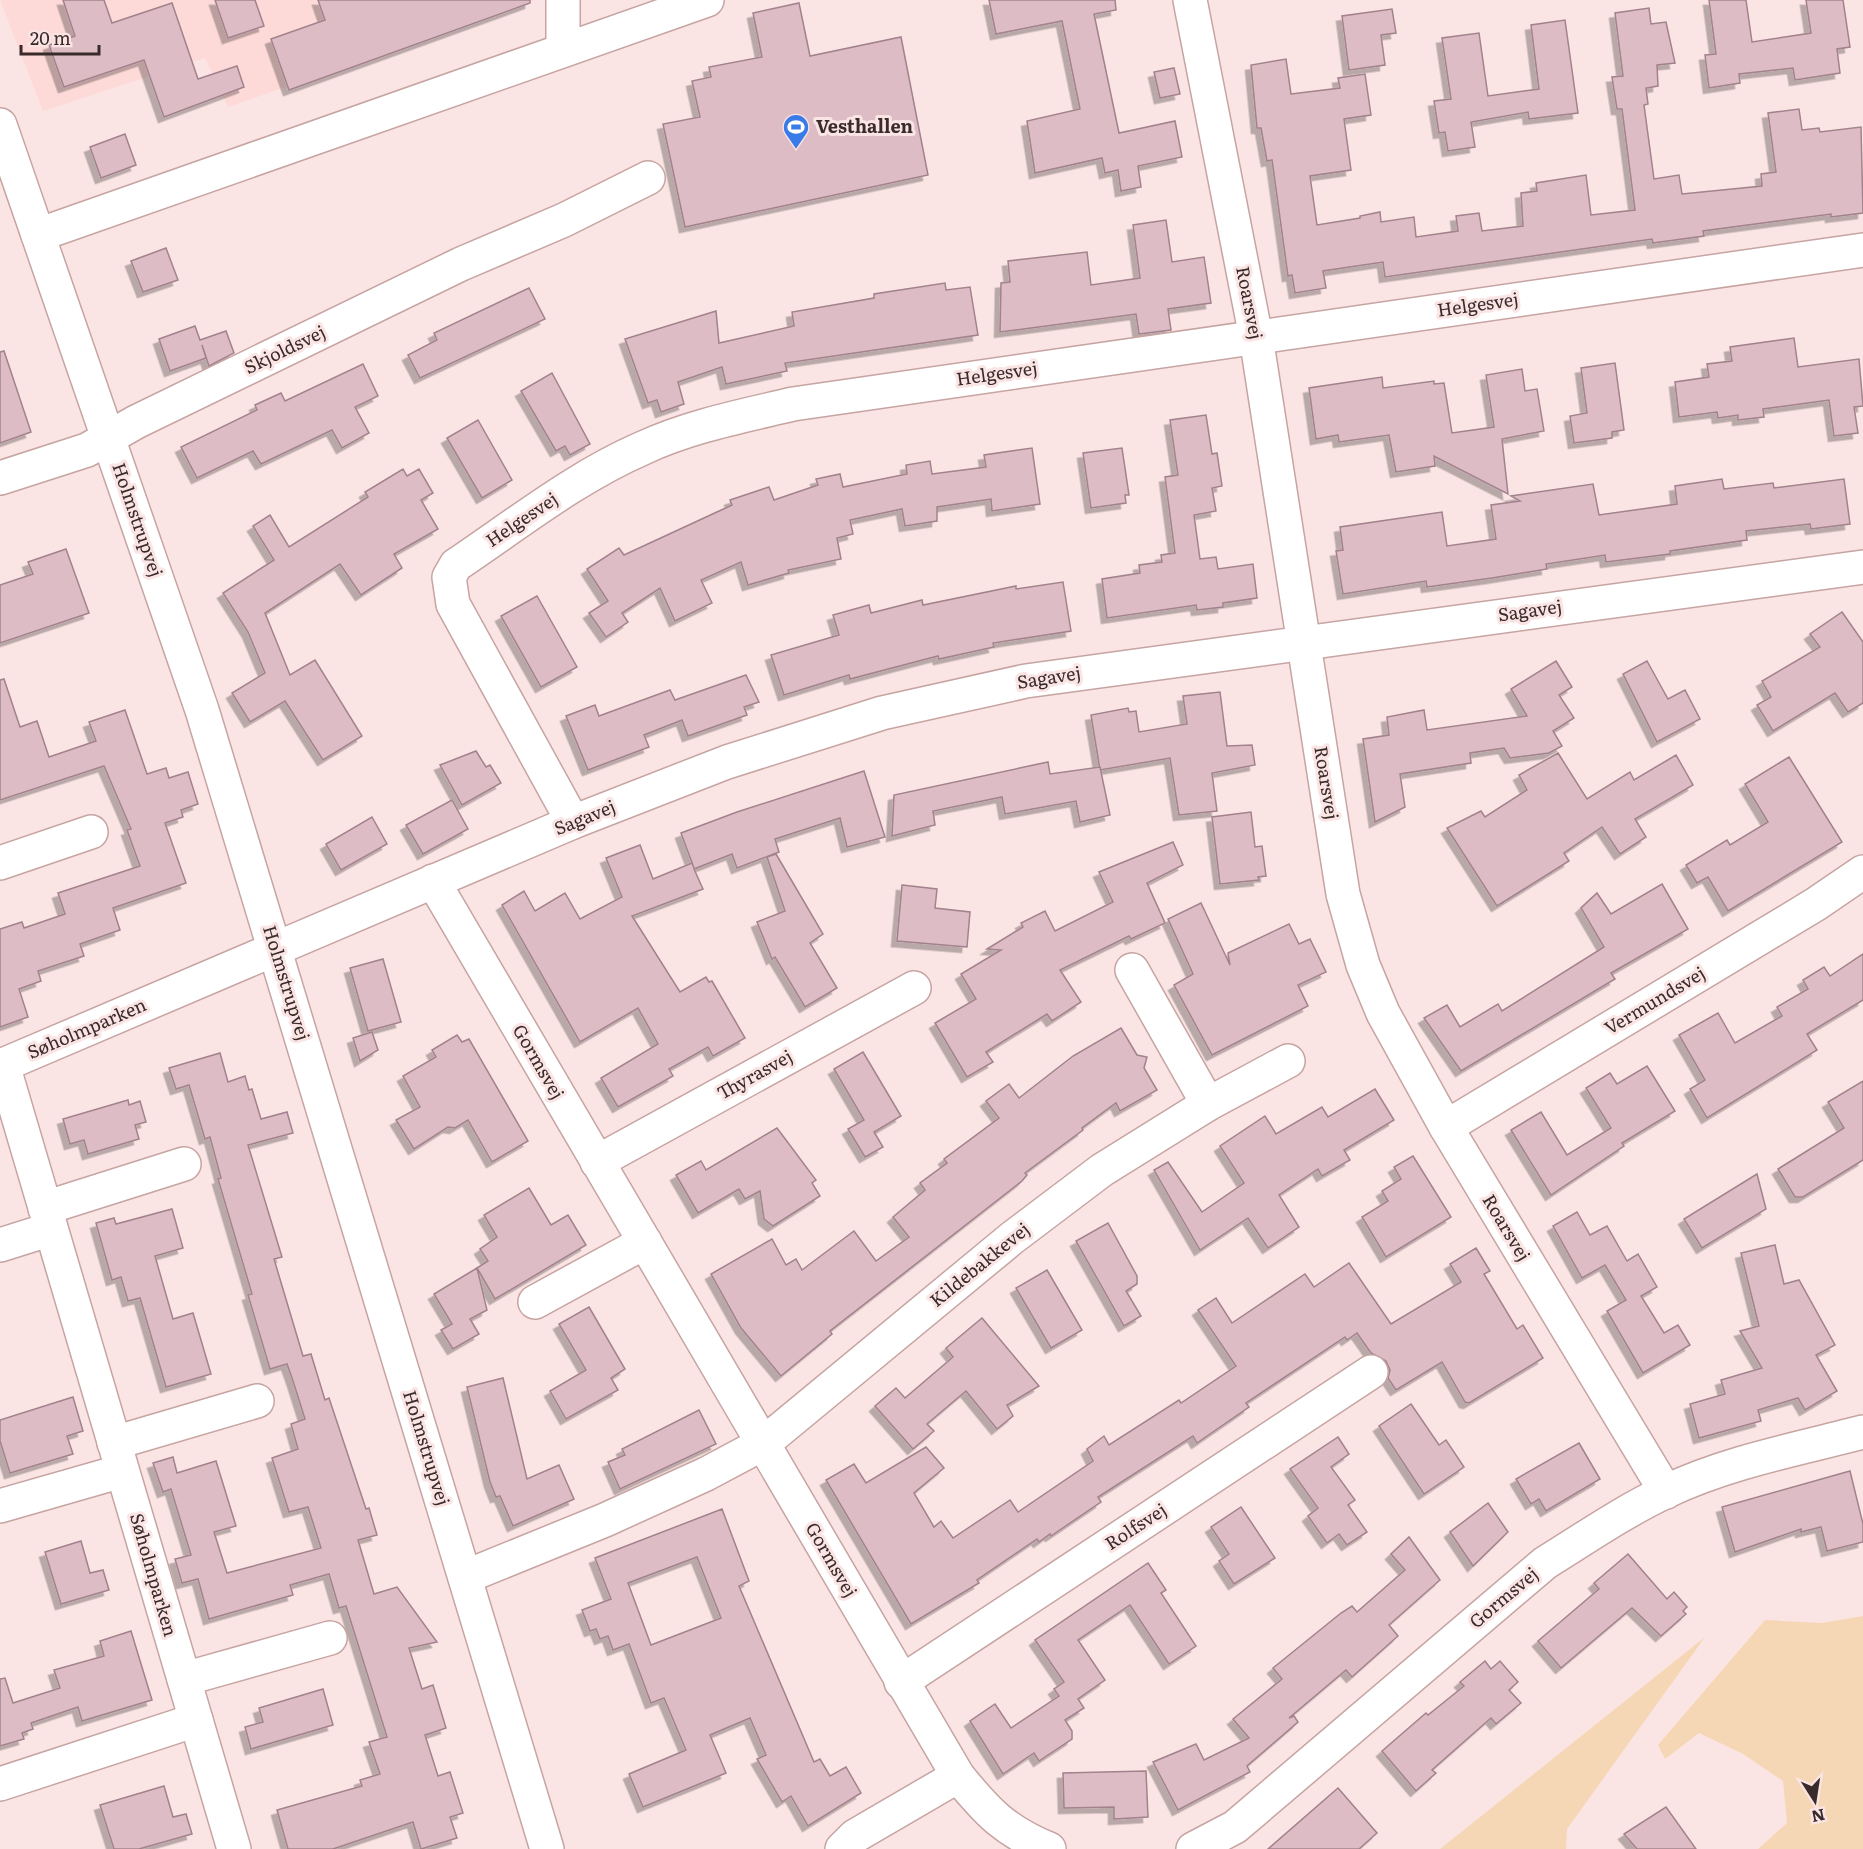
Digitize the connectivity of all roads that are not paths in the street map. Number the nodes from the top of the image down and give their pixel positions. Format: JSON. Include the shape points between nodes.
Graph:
{"nodes":[{"id":1,"x":563,"y":0,"type":"edge"},
{"id":2,"x":707,"y":0,"type":"edge"},
{"id":3,"x":1190,"y":0,"type":"edge"},
{"id":4,"x":563,"y":50,"type":"junction"},
{"id":5,"x":0,"y":125,"type":"edge"},
{"id":6,"x":648,"y":178,"type":"dead end"},
{"id":7,"x":38,"y":235,"type":"junction"},
{"id":8,"x":1863,"y":250,"type":"edge"},
{"id":9,"x":1256,"y":337,"type":"junction"},
{"id":10,"x":109,"y":437,"type":"junction"},
{"id":11,"x":0,"y":478,"type":"edge"},
{"id":12,"x":1863,"y":567,"type":"edge"},
{"id":13,"x":1305,"y":641,"type":"junction"},
{"id":14,"x":573,"y":822,"type":"junction"},
{"id":15,"x":91,"y":832,"type":"dead end"},
{"id":16,"x":0,"y":863,"type":"edge"},
{"id":17,"x":1863,"y":872,"type":"edge"},
{"id":18,"x":433,"y":881,"type":"junction"},
{"id":19,"x":276,"y":950,"type":"junction"},
{"id":20,"x":1132,"y":970,"type":"dead end"},
{"id":21,"x":914,"y":988,"type":"dead end"},
{"id":22,"x":1288,"y":1061,"type":"dead end"},
{"id":23,"x":1208,"y":1104,"type":"junction"},
{"id":24,"x":1446,"y":1127,"type":"junction"},
{"id":25,"x":597,"y":1162,"type":"junction"},
{"id":26,"x":184,"y":1164,"type":"dead end"},
{"id":27,"x":48,"y":1219,"type":"junction"},
{"id":28,"x":645,"y":1242,"type":"junction"},
{"id":29,"x":0,"y":1245,"type":"edge"},
{"id":30,"x":535,"y":1302,"type":"dead end"},
{"id":31,"x":1371,"y":1372,"type":"dead end"},
{"id":32,"x":257,"y":1401,"type":"dead end"},
{"id":33,"x":1863,"y":1432,"type":"edge"},
{"id":34,"x":764,"y":1443,"type":"junction"},
{"id":35,"x":118,"y":1457,"type":"junction"},
{"id":36,"x":1666,"y":1492,"type":"junction"},
{"id":37,"x":0,"y":1506,"type":"edge"},
{"id":38,"x":465,"y":1577,"type":"junction"},
{"id":39,"x":330,"y":1638,"type":"dead end"},
{"id":40,"x":184,"y":1679,"type":"junction"},
{"id":41,"x":901,"y":1682,"type":"junction"},
{"id":42,"x":196,"y":1720,"type":"junction"},
{"id":43,"x":958,"y":1776,"type":"junction"},
{"id":44,"x":0,"y":1784,"type":"edge"},
{"id":45,"x":234,"y":1849,"type":"edge"},
{"id":46,"x":547,"y":1849,"type":"edge"},
{"id":47,"x":842,"y":1849,"type":"edge"},
{"id":48,"x":1049,"y":1849,"type":"edge"},
{"id":49,"x":1193,"y":1849,"type":"edge"}],
"edges":[{"from":1,"to":4,"type":"street"},
{"from":2,"to":4,"type":"street"},
{"from":3,"to":9,"type":"street","name":"Roarsvej"},
{"from":4,"to":7,"type":"street"},
{"from":5,"to":7,"type":"street","name":"Holmstrupvej"},
{"from":6,"to":10,"type":"street","name":"Skjoldsvej","via":[[462,264]]},
{"from":7,"to":10,"type":"street","name":"Holmstrupvej"},
{"from":8,"to":9,"type":"street","name":"Helgesvej"},
{"from":9,"to":13,"type":"street","name":"Roarsvej"},
{"from":9,"to":14,"type":"street","name":"Helgesvej","via":[[793,404],[720,421],[645,447],[595,472],[456,565],[449,577],[453,604]]},
{"from":10,"to":11,"type":"street","name":"Skjoldsvej","via":[[87,450]]},
{"from":10,"to":19,"type":"street","name":"Holmstrupvej","via":[[202,710]]},
{"from":12,"to":13,"type":"street","name":"Sagavej"},
{"from":13,"to":14,"type":"street","name":"Sagavej","via":[[1026,681],[882,712],[726,762]]},
{"from":13,"to":24,"type":"street","name":"Roarsvej","via":[[1343,894],[1363,966],[1383,1013]]},
{"from":14,"to":18,"type":"street","name":"Sagavej"},
{"from":15,"to":16,"type":"street"},
{"from":17,"to":24,"type":"street","name":"Vermundsvej"},
{"from":18,"to":19,"type":"street","name":"Sagavej"},
{"from":18,"to":25,"type":"street","name":"Gormsvej"},
{"from":19,"to":27,"type":"street","name":"Søholmparken","via":[[3,1065]]},
{"from":19,"to":38,"type":"street","name":"Holmstrupvej"},
{"from":20,"to":23,"type":"street"},
{"from":21,"to":25,"type":"street","name":"Thyrasvej"},
{"from":22,"to":23,"type":"street","name":"Kildebakkevej"},
{"from":23,"to":34,"type":"street","name":"Kildebakkevej","via":[[1102,1170],[1021,1231]]},
{"from":24,"to":36,"type":"street","name":"Roarsvej"},
{"from":25,"to":28,"type":"street","name":"Gormsvej"},
{"from":26,"to":27,"type":"street"},
{"from":27,"to":29,"type":"street"},
{"from":27,"to":35,"type":"street","name":"Søholmparken"},
{"from":28,"to":30,"type":"street"},
{"from":28,"to":34,"type":"street","name":"Gormsvej"},
{"from":31,"to":41,"type":"street","name":"Rolfsvej"},
{"from":32,"to":35,"type":"street"},
{"from":33,"to":36,"type":"street","name":"Gormsvej","via":[[1760,1458]]},
{"from":34,"to":38,"type":"street","name":"Kildebakkevej","via":[[605,1521]]},
{"from":34,"to":41,"type":"street","name":"Gormsvej"},
{"from":35,"to":37,"type":"street"},
{"from":35,"to":40,"type":"street","name":"Søholmparken"},
{"from":36,"to":49,"type":"street","name":"Gormsvej","via":[[1545,1563],[1234,1827]]},
{"from":38,"to":46,"type":"street","name":"Holmstrupvej"},
{"from":39,"to":40,"type":"street"},
{"from":40,"to":42,"type":"street","name":"Søholmparken"},
{"from":41,"to":43,"type":"street","name":"Gormsvej"},
{"from":42,"to":44,"type":"street"},
{"from":42,"to":45,"type":"street","name":"Søholmparken"},
{"from":43,"to":47,"type":"street","via":[[855,1836]]},
{"from":43,"to":48,"type":"street","name":"Gormsvej","via":[[990,1815],[1024,1839]]}]}
